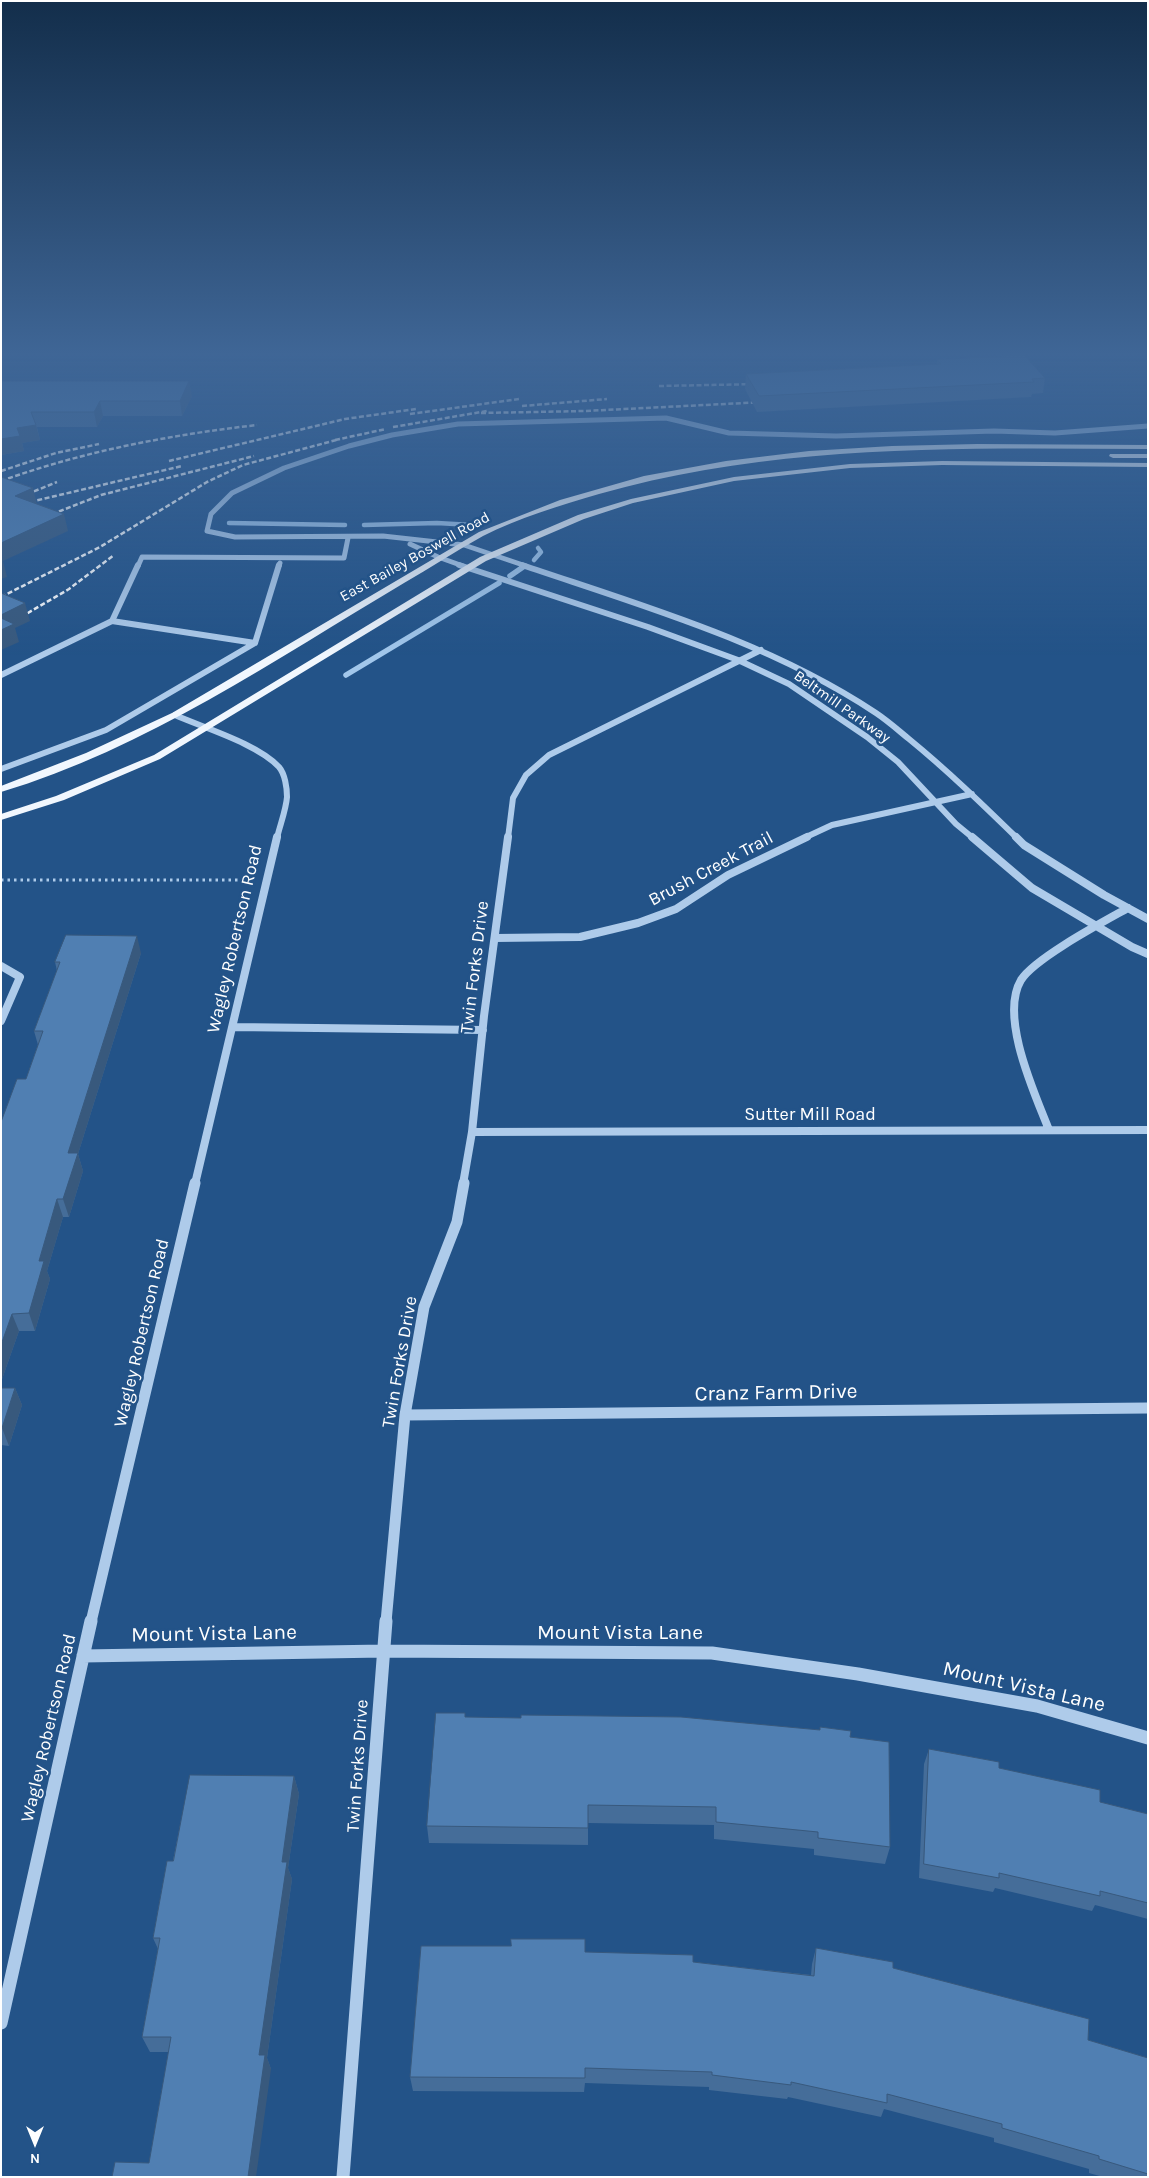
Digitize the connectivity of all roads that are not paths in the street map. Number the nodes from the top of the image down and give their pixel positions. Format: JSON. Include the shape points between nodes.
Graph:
{"nodes":[{"id":1,"x":329,"y":453,"type":"edge"},
{"id":2,"x":802,"y":453,"type":"edge"},
{"id":3,"x":1044,"y":453,"type":"edge"},
{"id":4,"x":1148,"y":457,"type":"edge"},
{"id":5,"x":958,"y":463,"type":"junction"},
{"id":6,"x":1148,"y":465,"type":"edge"},
{"id":7,"x":348,"y":538,"type":"junction"},
{"id":8,"x":464,"y":545,"type":"junction"},
{"id":9,"x":495,"y":554,"type":"junction"},
{"id":10,"x":442,"y":559,"type":"junction"},
{"id":11,"x":280,"y":563,"type":"dead end"},
{"id":12,"x":468,"y":568,"type":"junction"},
{"id":13,"x":112,"y":621,"type":"junction"},
{"id":14,"x":255,"y":643,"type":"junction"},
{"id":15,"x":761,"y":650,"type":"junction"},
{"id":16,"x":738,"y":660,"type":"junction"},
{"id":17,"x":1,"y":675,"type":"edge"},
{"id":18,"x":174,"y":715,"type":"junction"},
{"id":19,"x":204,"y":728,"type":"junction"},
{"id":20,"x":1,"y":769,"type":"edge"},
{"id":21,"x":1,"y":789,"type":"edge"},
{"id":22,"x":972,"y":794,"type":"junction"},
{"id":23,"x":936,"y":802,"type":"junction"},
{"id":24,"x":1,"y":817,"type":"edge"},
{"id":25,"x":1128,"y":908,"type":"junction"},
{"id":26,"x":1148,"y":919,"type":"edge"},
{"id":27,"x":1096,"y":926,"type":"junction"},
{"id":28,"x":495,"y":938,"type":"junction"},
{"id":29,"x":1148,"y":954,"type":"edge"},
{"id":30,"x":1,"y":966,"type":"edge"},
{"id":31,"x":1,"y":1021,"type":"edge"},
{"id":32,"x":232,"y":1027,"type":"junction"},
{"id":33,"x":483,"y":1030,"type":"junction"},
{"id":34,"x":1049,"y":1130,"type":"junction"},
{"id":35,"x":1148,"y":1130,"type":"edge"},
{"id":36,"x":472,"y":1132,"type":"junction"},
{"id":37,"x":1148,"y":1408,"type":"edge"},
{"id":38,"x":405,"y":1415,"type":"junction"},
{"id":39,"x":383,"y":1651,"type":"junction"},
{"id":40,"x":82,"y":1656,"type":"junction"},
{"id":41,"x":1148,"y":1738,"type":"edge"},
{"id":42,"x":1,"y":2023,"type":"edge"},
{"id":43,"x":343,"y":2177,"type":"edge"}],
"edges":[{"from":1,"to":7,"type":"street","via":[[284,468],[232,493],[211,514],[207,531],[235,537]]},
{"from":2,"to":8,"type":"main road","name":"East Bailey Boswell Road","via":[[692,468],[632,481],[505,524]]},
{"from":3,"to":4,"type":"main road","name":"East Bailey Boswell Road"},
{"from":4,"to":5,"type":"main road","name":"East Bailey Boswell Road"},
{"from":5,"to":6,"type":"main road","name":"East Bailey Boswell Road"},
{"from":5,"to":9,"type":"main road","name":"East Bailey Boswell Road","via":[[843,466],[707,484],[631,501],[581,517]]},
{"from":7,"to":8,"type":"street","name":"Beltmill Parkway","via":[[383,536]]},
{"from":7,"to":10,"type":"street","name":"Beltmill Parkway","via":[[419,546]]},
{"from":7,"to":13,"type":"street","via":[[344,558],[142,557]]},
{"from":8,"to":9,"type":"street","name":"Beltmill Parkway"},
{"from":8,"to":10,"type":"main road","name":"East Bailey Boswell Road"},
{"from":9,"to":12,"type":"main road","name":"East Bailey Boswell Road"},
{"from":9,"to":15,"type":"street","name":"Beltmill Parkway"},
{"from":10,"to":12,"type":"street","name":"Beltmill Parkway"},
{"from":10,"to":18,"type":"main road","name":"East Bailey Boswell Road"},
{"from":11,"to":14,"type":"street"},
{"from":12,"to":16,"type":"street","name":"Beltmill Parkway"},
{"from":12,"to":19,"type":"main road","name":"East Bailey Boswell Road"},
{"from":13,"to":14,"type":"street"},
{"from":13,"to":17,"type":"street"},
{"from":14,"to":20,"type":"street","via":[[106,730]]},
{"from":15,"to":16,"type":"street","name":"Twin Forks Drive"},
{"from":15,"to":22,"type":"street","name":"Beltmill Parkway","via":[[820,678],[878,714]]},
{"from":16,"to":23,"type":"street","name":"Beltmill Parkway","via":[[789,684],[852,726],[898,762]]},
{"from":16,"to":28,"type":"street","name":"Twin Forks Drive","via":[[549,755],[526,775],[513,798]]},
{"from":18,"to":19,"type":"street","name":"Wagley Robertson Road"},
{"from":18,"to":21,"type":"main road","name":"East Bailey Boswell Road","via":[[112,746]]},
{"from":19,"to":24,"type":"main road","name":"East Bailey Boswell Road","via":[[157,757],[60,798]]},
{"from":19,"to":32,"type":"street","name":"Wagley Robertson Road","via":[[258,751],[280,768],[286,783],[287,797]]},
{"from":22,"to":23,"type":"street","name":"Brush Creek Trail"},
{"from":22,"to":25,"type":"street","name":"Beltmill Parkway","via":[[1024,845]]},
{"from":23,"to":27,"type":"street","name":"Beltmill Parkway","via":[[956,824],[1032,888]]},
{"from":23,"to":28,"type":"street","name":"Brush Creek Trail","via":[[832,825],[728,875],[676,909],[638,923],[580,937]]},
{"from":25,"to":26,"type":"street","name":"Beltmill Parkway"},
{"from":25,"to":27,"type":"street"},
{"from":27,"to":29,"type":"street","name":"Beltmill Parkway"},
{"from":27,"to":34,"type":"street","via":[[1022,980],[1014,1003],[1017,1040]]},
{"from":28,"to":33,"type":"street","name":"Twin Forks Drive"},
{"from":30,"to":31,"type":"street","via":[[20,977]]},
{"from":32,"to":33,"type":"street"},
{"from":32,"to":40,"type":"street","name":"Wagley Robertson Road"},
{"from":33,"to":36,"type":"street","name":"Twin Forks Drive"},
{"from":34,"to":35,"type":"street","name":"Sutter Mill Road"},
{"from":34,"to":36,"type":"street","name":"Sutter Mill Road"},
{"from":36,"to":38,"type":"street","name":"Twin Forks Drive","via":[[457,1222],[424,1307]]},
{"from":37,"to":38,"type":"street","name":"Cranz Farm Drive"},
{"from":38,"to":39,"type":"street","name":"Twin Forks Drive"},
{"from":39,"to":40,"type":"street","name":"Mount Vista Lane"},
{"from":39,"to":41,"type":"street","name":"Mount Vista Lane","via":[[712,1653],[858,1674],[1037,1706]]},
{"from":39,"to":43,"type":"street","name":"Twin Forks Drive"},
{"from":40,"to":42,"type":"street","name":"Wagley Robertson Road"}]}
